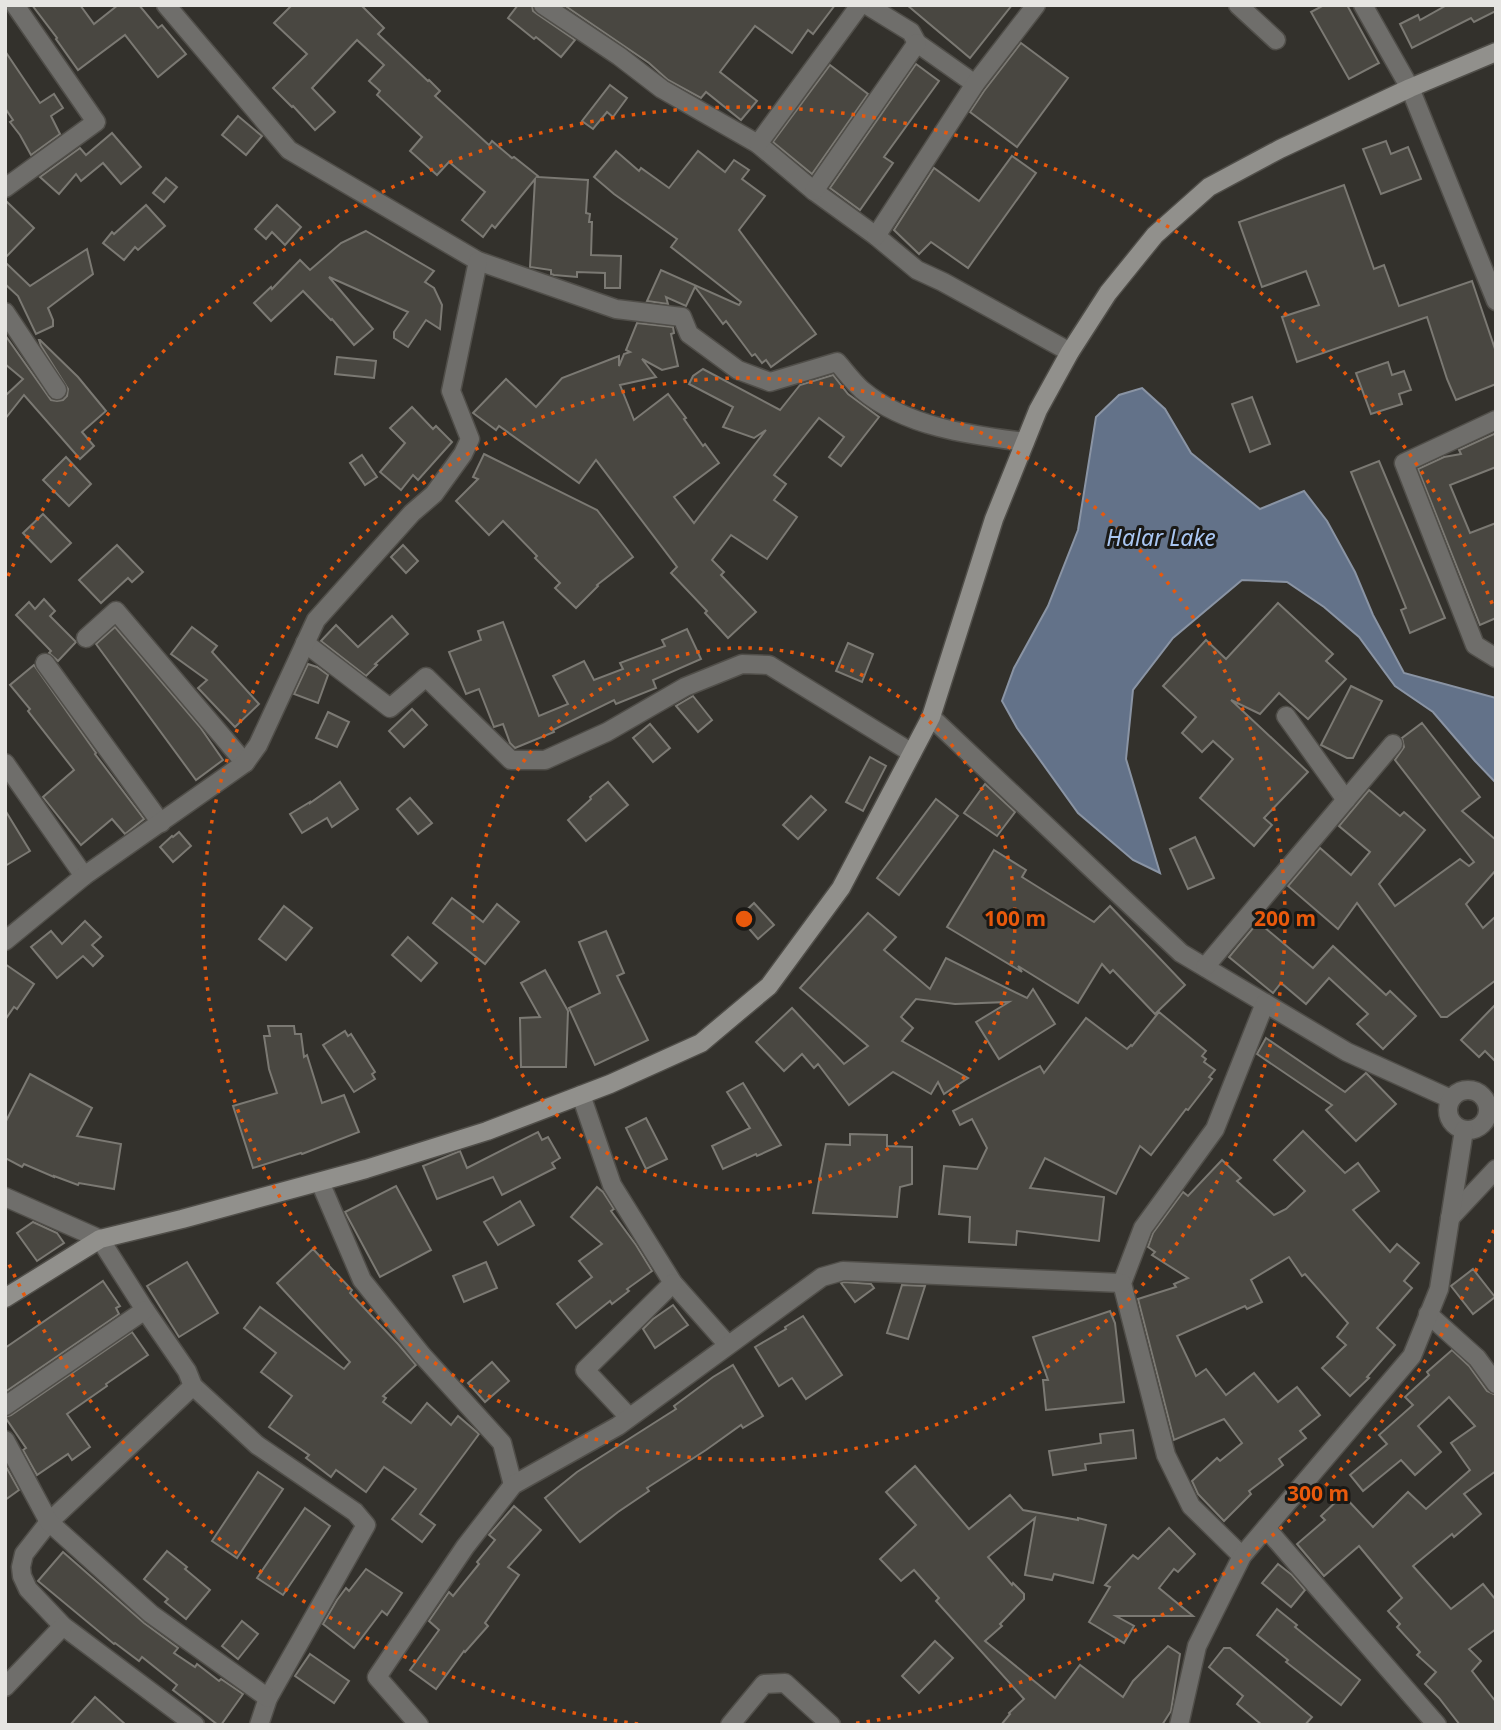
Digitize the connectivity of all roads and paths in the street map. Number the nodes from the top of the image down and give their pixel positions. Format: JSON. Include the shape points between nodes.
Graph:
{"nodes":[{"id":1,"x":15,"y":5,"type":"edge"},
{"id":2,"x":166,"y":5,"type":"edge"},
{"id":3,"x":543,"y":5,"type":"edge"},
{"id":4,"x":860,"y":5,"type":"edge"},
{"id":5,"x":867,"y":5,"type":"edge"},
{"id":6,"x":1036,"y":5,"type":"edge"},
{"id":7,"x":1238,"y":5,"type":"edge"},
{"id":8,"x":1363,"y":5,"type":"edge"},
{"id":9,"x":1276,"y":40,"type":"dead end"},
{"id":10,"x":917,"y":43,"type":"junction"},
{"id":11,"x":1496,"y":52,"type":"edge"},
{"id":12,"x":975,"y":84,"type":"junction"},
{"id":13,"x":1410,"y":88,"type":"junction"},
{"id":14,"x":758,"y":144,"type":"junction"},
{"id":15,"x":5,"y":188,"type":"edge"},
{"id":16,"x":814,"y":191,"type":"junction"},
{"id":17,"x":876,"y":236,"type":"junction"},
{"id":18,"x":478,"y":261,"type":"junction"},
{"id":19,"x":1496,"y":301,"type":"edge"},
{"id":20,"x":5,"y":312,"type":"edge"},
{"id":21,"x":1070,"y":352,"type":"junction"},
{"id":22,"x":57,"y":390,"type":"dead end"},
{"id":23,"x":1496,"y":420,"type":"edge"},
{"id":24,"x":1025,"y":442,"type":"junction"},
{"id":25,"x":86,"y":638,"type":"dead end"},
{"id":26,"x":305,"y":643,"type":"junction"},
{"id":27,"x":1496,"y":658,"type":"edge"},
{"id":28,"x":45,"y":663,"type":"dead end"},
{"id":29,"x":931,"y":716,"type":"junction"},
{"id":30,"x":1286,"y":716,"type":"dead end"},
{"id":31,"x":1393,"y":744,"type":"dead end"},
{"id":32,"x":912,"y":753,"type":"junction"},
{"id":33,"x":5,"y":763,"type":"edge"},
{"id":34,"x":245,"y":764,"type":"junction"},
{"id":35,"x":1346,"y":800,"type":"junction"},
{"id":36,"x":161,"y":823,"type":"junction"},
{"id":37,"x":85,"y":876,"type":"junction"},
{"id":38,"x":5,"y":941,"type":"edge"},
{"id":39,"x":1205,"y":967,"type":"junction"},
{"id":40,"x":1265,"y":1003,"type":"junction"},
{"id":41,"x":581,"y":1095,"type":"junction"},
{"id":42,"x":1451,"y":1099,"type":"junction"},
{"id":43,"x":1492,"y":1107,"type":"edge"},
{"id":44,"x":1464,"y":1130,"type":"junction"},
{"id":45,"x":1496,"y":1170,"type":"edge"},
{"id":46,"x":320,"y":1182,"type":"junction"},
{"id":47,"x":5,"y":1197,"type":"edge"},
{"id":48,"x":1450,"y":1218,"type":"junction"},
{"id":49,"x":100,"y":1239,"type":"junction"},
{"id":50,"x":673,"y":1283,"type":"junction"},
{"id":51,"x":1122,"y":1283,"type":"junction"},
{"id":52,"x":5,"y":1298,"type":"edge"},
{"id":53,"x":145,"y":1310,"type":"junction"},
{"id":54,"x":1429,"y":1314,"type":"junction"},
{"id":55,"x":728,"y":1345,"type":"junction"},
{"id":56,"x":1496,"y":1384,"type":"edge"},
{"id":57,"x":193,"y":1386,"type":"junction"},
{"id":58,"x":5,"y":1406,"type":"edge"},
{"id":59,"x":629,"y":1417,"type":"junction"},
{"id":60,"x":5,"y":1440,"type":"edge"},
{"id":61,"x":513,"y":1485,"type":"junction"},
{"id":62,"x":49,"y":1522,"type":"junction"},
{"id":63,"x":1266,"y":1528,"type":"junction"},
{"id":64,"x":1241,"y":1556,"type":"junction"},
{"id":65,"x":62,"y":1626,"type":"junction"},
{"id":66,"x":5,"y":1687,"type":"edge"},
{"id":67,"x":268,"y":1698,"type":"junction"},
{"id":68,"x":195,"y":1725,"type":"edge"},
{"id":69,"x":259,"y":1725,"type":"edge"},
{"id":70,"x":419,"y":1725,"type":"edge"},
{"id":71,"x":730,"y":1725,"type":"edge"},
{"id":72,"x":831,"y":1725,"type":"edge"},
{"id":73,"x":1179,"y":1725,"type":"edge"},
{"id":74,"x":1437,"y":1725,"type":"edge"}],
"edges":[{"from":1,"to":15,"type":"street","via":[[96,122]]},
{"from":2,"to":18,"type":"street","via":[[289,150]]},
{"from":3,"to":14,"type":"street","via":[[662,89]]},
{"from":4,"to":14,"type":"street"},
{"from":5,"to":10,"type":"street","via":[[911,32]]},
{"from":6,"to":12,"type":"street"},
{"from":7,"to":9,"type":"street"},
{"from":8,"to":13,"type":"street"},
{"from":10,"to":12,"type":"street"},
{"from":10,"to":16,"type":"street"},
{"from":11,"to":13,"type":"street"},
{"from":12,"to":17,"type":"street"},
{"from":13,"to":19,"type":"street"},
{"from":13,"to":21,"type":"street","via":[[1209,187],[1155,235],[1108,293]]},
{"from":14,"to":16,"type":"street"},
{"from":16,"to":17,"type":"street"},
{"from":17,"to":21,"type":"street","via":[[917,270]]},
{"from":18,"to":24,"type":"street","via":[[616,309],[682,317],[689,334],[738,370],[770,382],[836,362],[863,390],[897,413],[964,434]]},
{"from":18,"to":26,"type":"street","via":[[451,391],[470,439],[434,494],[316,621]]},
{"from":20,"to":22,"type":"street"},
{"from":21,"to":24,"type":"street"},
{"from":23,"to":27,"type":"street","via":[[1404,463],[1475,645]]},
{"from":24,"to":29,"type":"street","via":[[994,519]]},
{"from":25,"to":34,"type":"street","via":[[116,611]]},
{"from":26,"to":32,"type":"street","via":[[390,708],[426,677],[510,760],[545,760],[607,732],[685,687],[742,664],[769,665]]},
{"from":26,"to":34,"type":"street"},
{"from":28,"to":36,"type":"street"},
{"from":29,"to":32,"type":"street"},
{"from":29,"to":39,"type":"street","via":[[1181,953]]},
{"from":30,"to":35,"type":"street"},
{"from":31,"to":35,"type":"street"},
{"from":32,"to":41,"type":"street","via":[[841,888],[769,986],[701,1043]]},
{"from":33,"to":37,"type":"street"},
{"from":34,"to":36,"type":"street"},
{"from":35,"to":39,"type":"street"},
{"from":36,"to":37,"type":"street"},
{"from":37,"to":38,"type":"street"},
{"from":39,"to":40,"type":"street"},
{"from":40,"to":42,"type":"street","via":[[1347,1052]]},
{"from":40,"to":51,"type":"street","via":[[1214,1129],[1143,1228]]},
{"from":41,"to":46,"type":"street","via":[[487,1131]]},
{"from":41,"to":50,"type":"street","via":[[612,1185]]},
{"from":42,"to":43,"type":"street","via":[[1472,1090]]},
{"from":42,"to":44,"type":"street","via":[[1451,1122]]},
{"from":43,"to":44,"type":"street","via":[[1479,1127]]},
{"from":44,"to":48,"type":"street"},
{"from":45,"to":48,"type":"street"},
{"from":46,"to":49,"type":"street"},
{"from":46,"to":61,"type":"street","via":[[362,1280],[502,1443]]},
{"from":47,"to":49,"type":"street"},
{"from":48,"to":54,"type":"street"},
{"from":49,"to":52,"type":"street"},
{"from":49,"to":53,"type":"street"},
{"from":50,"to":55,"type":"street"},
{"from":50,"to":59,"type":"street","via":[[585,1370]]},
{"from":51,"to":55,"type":"street","via":[[843,1270],[822,1277]]},
{"from":51,"to":64,"type":"street","via":[[1166,1455],[1191,1506]]},
{"from":53,"to":57,"type":"street"},
{"from":53,"to":58,"type":"street"},
{"from":54,"to":56,"type":"street","via":[[1477,1357]]},
{"from":54,"to":63,"type":"street","via":[[1412,1356]]},
{"from":55,"to":59,"type":"street"},
{"from":57,"to":62,"type":"street"},
{"from":57,"to":67,"type":"street","via":[[257,1446],[355,1512],[366,1525]]},
{"from":59,"to":61,"type":"street"},
{"from":60,"to":62,"type":"street"},
{"from":61,"to":70,"type":"street","via":[[377,1677]]},
{"from":62,"to":65,"type":"street","via":[[24,1554],[22,1576]]},
{"from":62,"to":67,"type":"street","via":[[151,1614]]},
{"from":63,"to":64,"type":"street"},
{"from":63,"to":74,"type":"street"},
{"from":64,"to":73,"type":"street","via":[[1197,1646]]},
{"from":65,"to":66,"type":"street"},
{"from":65,"to":68,"type":"street"},
{"from":67,"to":69,"type":"street"},
{"from":71,"to":72,"type":"street","via":[[764,1684],[785,1682]]}]}
